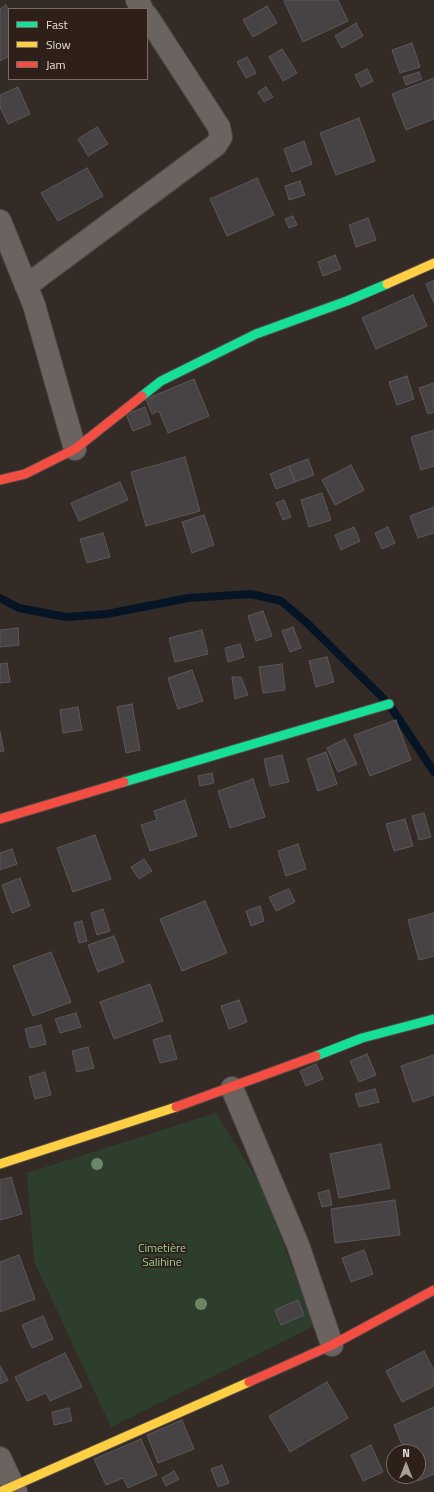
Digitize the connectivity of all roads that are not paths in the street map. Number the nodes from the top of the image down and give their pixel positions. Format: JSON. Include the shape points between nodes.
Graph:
{"nodes":[{"id":1,"x":148,"y":18,"type":"edge"},
{"id":2,"x":0,"y":221,"type":"edge"},
{"id":3,"x":434,"y":264,"type":"edge"},
{"id":4,"x":26,"y":286,"type":"junction"},
{"id":5,"x":76,"y":449,"type":"junction"},
{"id":6,"x":0,"y":480,"type":"edge"},
{"id":7,"x":389,"y":704,"type":"dead end"},
{"id":8,"x":0,"y":819,"type":"edge"},
{"id":9,"x":434,"y":1019,"type":"edge"},
{"id":10,"x":232,"y":1088,"type":"junction"},
{"id":11,"x":0,"y":1164,"type":"edge"},
{"id":12,"x":434,"y":1290,"type":"edge"},
{"id":13,"x":332,"y":1345,"type":"junction"},
{"id":14,"x":0,"y":1458,"type":"edge"},
{"id":15,"x":10,"y":1490,"type":"edge"}],
"edges":[{"from":1,"to":4,"type":"street","via":[[219,127],[221,137],[216,145]]},
{"from":2,"to":4,"type":"street"},
{"from":3,"to":5,"type":"street","via":[[347,302],[256,334],[161,381]]},
{"from":4,"to":5,"type":"street","via":[[34,305]]},
{"from":5,"to":6,"type":"street","via":[[25,474]]},
{"from":7,"to":8,"type":"street"},
{"from":9,"to":10,"type":"street","via":[[362,1038]]},
{"from":10,"to":11,"type":"street"},
{"from":10,"to":13,"type":"street","via":[[298,1244]]},
{"from":12,"to":13,"type":"street"},
{"from":13,"to":15,"type":"street"},
{"from":14,"to":15,"type":"street"}]}
